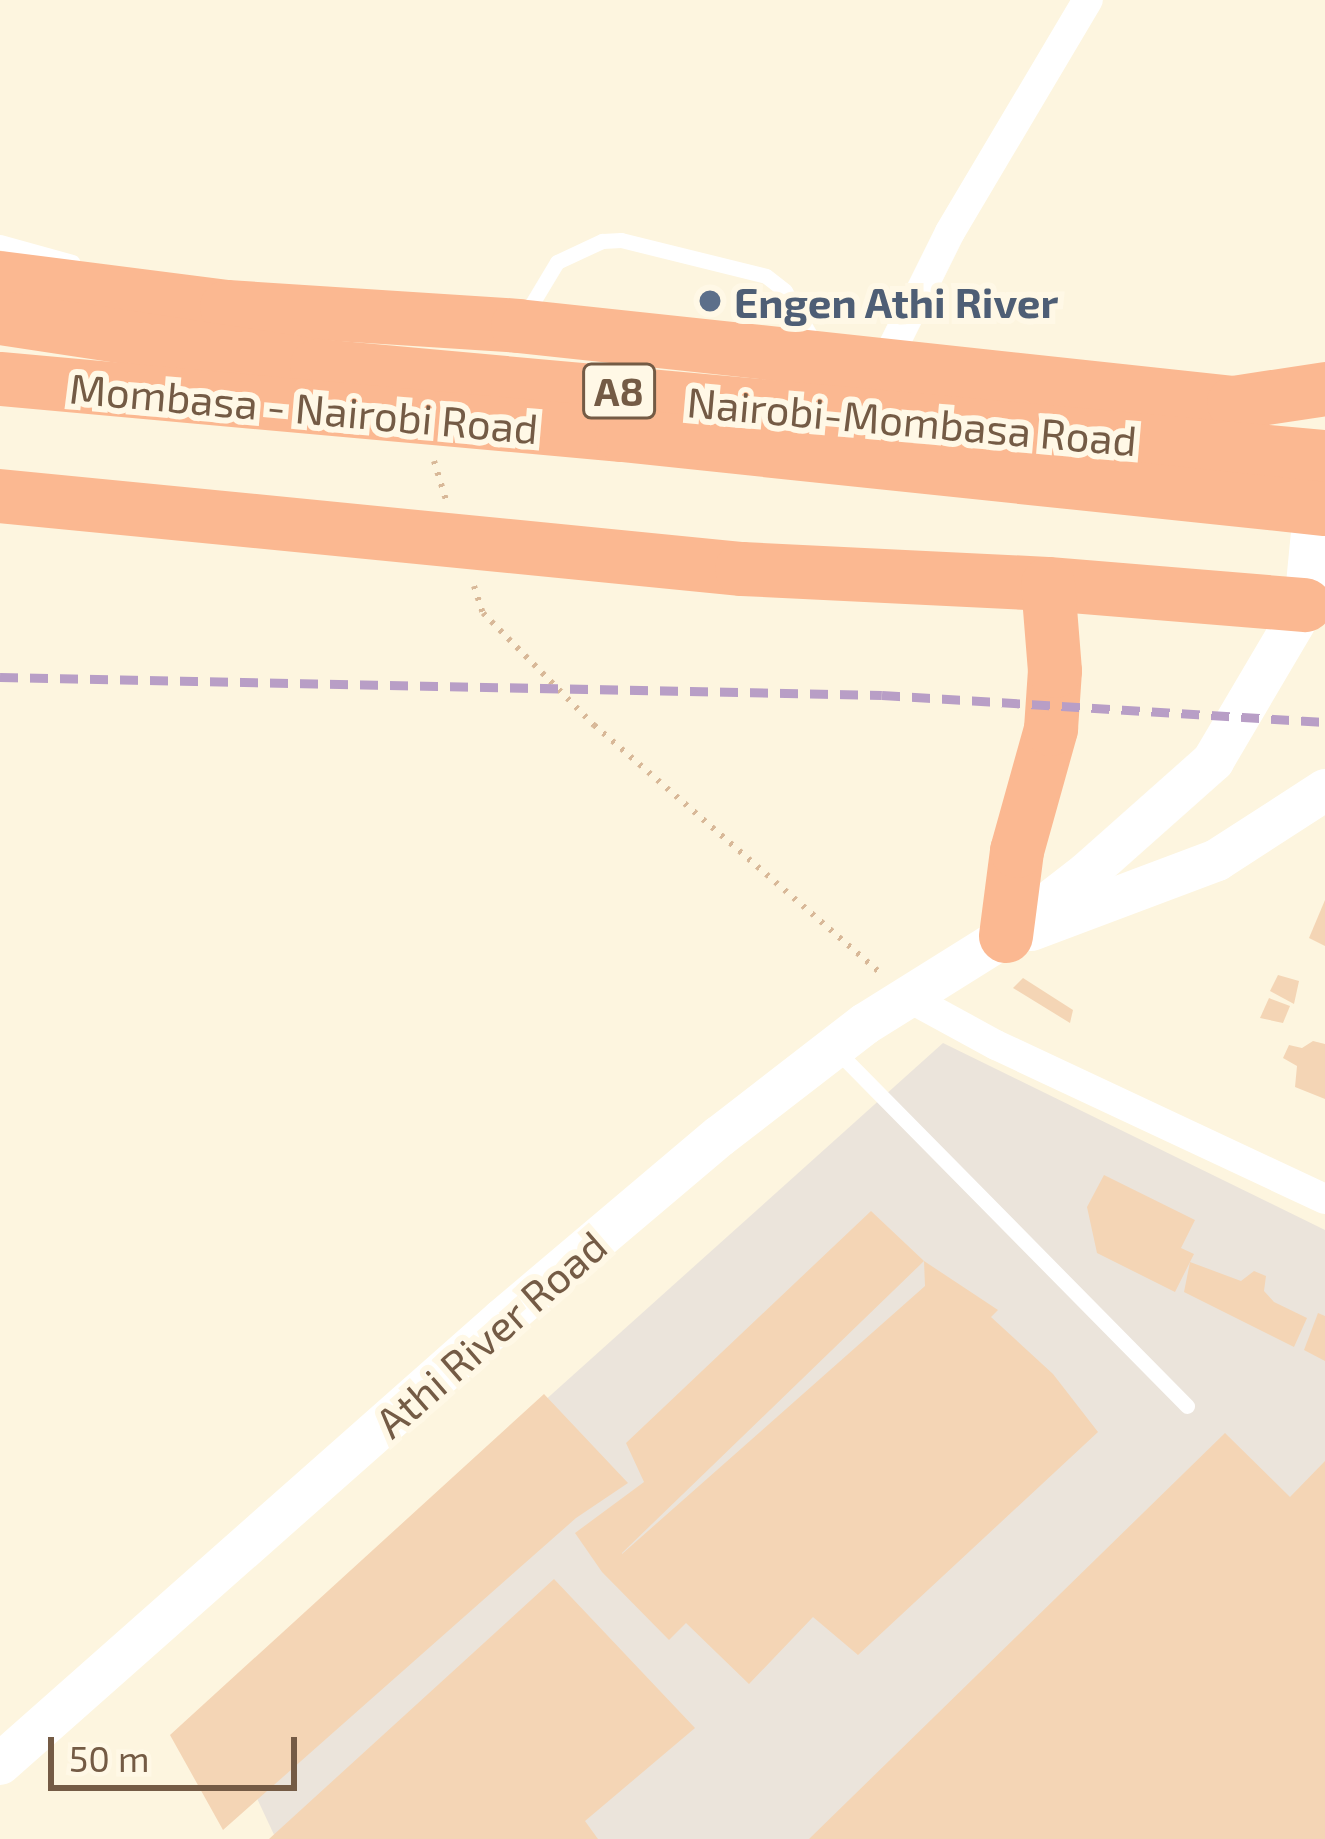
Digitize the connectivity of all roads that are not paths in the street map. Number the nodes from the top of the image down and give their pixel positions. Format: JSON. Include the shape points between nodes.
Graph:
{"nodes":[{"id":1,"x":1088,"y":0,"type":"edge"},
{"id":2,"x":0,"y":242,"type":"edge"},
{"id":3,"x":91,"y":268,"type":"dead end"},
{"id":4,"x":113,"y":274,"type":"dead end"},
{"id":5,"x":0,"y":278,"type":"edge"},
{"id":6,"x":226,"y":307,"type":"junction"},
{"id":7,"x":0,"y":318,"type":"edge"},
{"id":8,"x":518,"y":326,"type":"junction"},
{"id":9,"x":824,"y":360,"type":"junction"},
{"id":10,"x":884,"y":364,"type":"junction"},
{"id":11,"x":0,"y":379,"type":"edge"},
{"id":12,"x":1325,"y":389,"type":"edge"},
{"id":13,"x":1325,"y":441,"type":"edge"},
{"id":14,"x":1325,"y":457,"type":"edge"},
{"id":15,"x":1239,"y":474,"type":"junction"},
{"id":16,"x":0,"y":496,"type":"edge"},
{"id":17,"x":1325,"y":509,"type":"edge"},
{"id":18,"x":1048,"y":584,"type":"junction"},
{"id":19,"x":1315,"y":606,"type":"edge"},
{"id":20,"x":1324,"y":793,"type":"edge"},
{"id":21,"x":1006,"y":936,"type":"junction"},
{"id":22,"x":906,"y":996,"type":"junction"},
{"id":23,"x":836,"y":1050,"type":"junction"},
{"id":24,"x":1325,"y":1199,"type":"edge"},
{"id":25,"x":1187,"y":1406,"type":"dead end"},
{"id":26,"x":0,"y":1764,"type":"edge"}],
"edges":[{"from":1,"to":10,"type":"street","via":[[950,232]]},
{"from":2,"to":3,"type":"lane"},
{"from":4,"to":6,"type":"lane"},
{"from":5,"to":6,"type":"highway"},
{"from":6,"to":8,"type":"highway"},
{"from":7,"to":15,"type":"highway","name":"Nairobi-Mombasa Road","number":"A8","via":[[317,366]]},
{"from":8,"to":9,"type":"highway"},
{"from":8,"to":9,"type":"lane","via":[[556,262],[621,240],[766,276],[785,291]]},
{"from":9,"to":10,"type":"highway"},
{"from":10,"to":12,"type":"highway","via":[[1234,403]]},
{"from":11,"to":15,"type":"highway","name":"Mombasa - Nairobi Road","number":"A8"},
{"from":13,"to":19,"type":"main road","name":"Athi River Road"},
{"from":14,"to":15,"type":"highway","name":"Nairobi-Mombasa Road","number":"A8"},
{"from":15,"to":17,"type":"highway","name":"Mombasa - Nairobi Road","number":"A8"},
{"from":16,"to":18,"type":"highway","via":[[742,568]]},
{"from":18,"to":19,"type":"highway"},
{"from":18,"to":21,"type":"highway","via":[[1051,729],[1017,851]]},
{"from":19,"to":21,"type":"main road","name":"Athi River Road","via":[[1213,761]]},
{"from":20,"to":21,"type":"main road","name":"Athi River Road","via":[[1217,860]]},
{"from":21,"to":22,"type":"main road","name":"Athi River Road"},
{"from":22,"to":23,"type":"main road","name":"Athi River Road"},
{"from":22,"to":24,"type":"street"},
{"from":23,"to":25,"type":"lane"},
{"from":23,"to":26,"type":"main road","name":"Athi River Road","via":[[754,1108],[502,1320]]}]}
